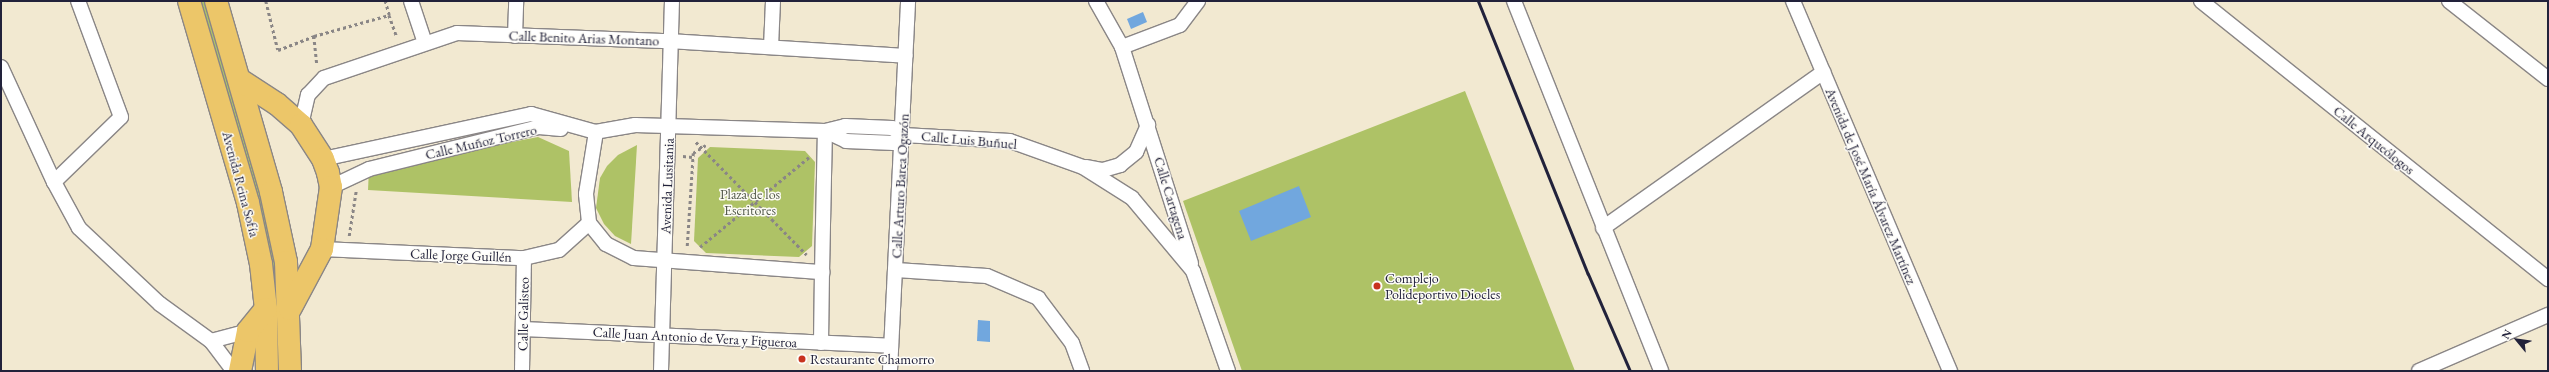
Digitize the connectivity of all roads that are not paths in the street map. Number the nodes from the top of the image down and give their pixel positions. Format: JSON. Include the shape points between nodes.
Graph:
{"nodes":[{"id":1,"x":78,"y":1,"type":"edge"},
{"id":2,"x":189,"y":1,"type":"edge"},
{"id":3,"x":216,"y":1,"type":"edge"},
{"id":4,"x":411,"y":1,"type":"edge"},
{"id":5,"x":516,"y":1,"type":"edge"},
{"id":6,"x":672,"y":1,"type":"edge"},
{"id":7,"x":773,"y":1,"type":"edge"},
{"id":8,"x":908,"y":1,"type":"edge"},
{"id":9,"x":1096,"y":1,"type":"edge"},
{"id":10,"x":1198,"y":1,"type":"edge"},
{"id":11,"x":1514,"y":1,"type":"edge"},
{"id":12,"x":1793,"y":1,"type":"edge"},
{"id":13,"x":2201,"y":1,"type":"edge"},
{"id":14,"x":2449,"y":1,"type":"edge"},
{"id":15,"x":515,"y":36,"type":"junction"},
{"id":16,"x":669,"y":41,"type":"junction"},
{"id":17,"x":425,"y":43,"type":"junction"},
{"id":18,"x":771,"y":47,"type":"junction"},
{"id":19,"x":1122,"y":47,"type":"junction"},
{"id":20,"x":906,"y":56,"type":"junction"},
{"id":21,"x":1,"y":67,"type":"edge"},
{"id":22,"x":1823,"y":72,"type":"junction"},
{"id":23,"x":2548,"y":79,"type":"edge"},
{"id":24,"x":240,"y":80,"type":"junction"},
{"id":25,"x":302,"y":125,"type":"junction"},
{"id":26,"x":1148,"y":125,"type":"junction"},
{"id":27,"x":669,"y":126,"type":"junction"},
{"id":28,"x":825,"y":131,"type":"junction"},
{"id":29,"x":596,"y":132,"type":"junction"},
{"id":30,"x":903,"y":135,"type":"junction"},
{"id":31,"x":323,"y":159,"type":"junction"},
{"id":32,"x":1083,"y":167,"type":"junction"},
{"id":33,"x":54,"y":182,"type":"junction"},
{"id":34,"x":331,"y":187,"type":"junction"},
{"id":35,"x":589,"y":224,"type":"junction"},
{"id":36,"x":1603,"y":228,"type":"junction"},
{"id":37,"x":322,"y":249,"type":"junction"},
{"id":38,"x":524,"y":258,"type":"junction"},
{"id":39,"x":663,"y":262,"type":"junction"},
{"id":40,"x":896,"y":270,"type":"junction"},
{"id":41,"x":1193,"y":271,"type":"junction"},
{"id":42,"x":822,"y":272,"type":"junction"},
{"id":43,"x":2548,"y":279,"type":"edge"},
{"id":44,"x":266,"y":308,"type":"junction"},
{"id":45,"x":290,"y":309,"type":"junction"},
{"id":46,"x":2548,"y":315,"type":"edge"},
{"id":47,"x":523,"y":329,"type":"junction"},
{"id":48,"x":248,"y":331,"type":"junction"},
{"id":49,"x":663,"y":337,"type":"junction"},
{"id":50,"x":211,"y":341,"type":"junction"},
{"id":51,"x":821,"y":343,"type":"junction"},
{"id":52,"x":891,"y":346,"type":"junction"},
{"id":53,"x":234,"y":371,"type":"edge"},
{"id":54,"x":240,"y":371,"type":"edge"},
{"id":55,"x":267,"y":371,"type":"edge"},
{"id":56,"x":290,"y":371,"type":"edge"},
{"id":57,"x":522,"y":371,"type":"edge"},
{"id":58,"x":661,"y":371,"type":"edge"},
{"id":59,"x":890,"y":371,"type":"edge"},
{"id":60,"x":1082,"y":371,"type":"edge"},
{"id":61,"x":1228,"y":371,"type":"edge"},
{"id":62,"x":1661,"y":371,"type":"edge"},
{"id":63,"x":1950,"y":371,"type":"edge"},
{"id":64,"x":2419,"y":371,"type":"edge"}],
"edges":[{"from":1,"to":33,"type":"street","via":[[121,117]]},
{"from":2,"to":44,"type":"highway","name":"Avenida Reina Sofía","via":[[248,203],[261,264]]},
{"from":3,"to":24,"type":"highway","name":"Avenida Reina Sofía"},
{"from":4,"to":17,"type":"street"},
{"from":5,"to":15,"type":"street"},
{"from":6,"to":16,"type":"street","name":"Avenida Lusitania"},
{"from":7,"to":18,"type":"street"},
{"from":8,"to":20,"type":"street","name":"Calle Arturo Barea Ogazón"},
{"from":9,"to":19,"type":"street","name":"Calle Cartagena"},
{"from":10,"to":19,"type":"street","via":[[1180,25]]},
{"from":11,"to":36,"type":"street"},
{"from":12,"to":22,"type":"street","name":"Avenida de José María Álvarez Martínez"},
{"from":13,"to":43,"type":"street","name":"Calle Arqueólogos"},
{"from":14,"to":23,"type":"street"},
{"from":15,"to":16,"type":"street","name":"Calle Benito Arias Montano"},
{"from":15,"to":17,"type":"street","name":"Calle Benito Arias Montano","via":[[457,33]]},
{"from":16,"to":18,"type":"street","name":"Calle Benito Arias Montano"},
{"from":16,"to":27,"type":"street","name":"Avenida Lusitania"},
{"from":17,"to":25,"type":"street","name":"Calle Benito Arias Montano","via":[[324,78],[308,95]]},
{"from":18,"to":20,"type":"street","name":"Calle Benito Arias Montano"},
{"from":19,"to":26,"type":"street","name":"Calle Cartagena"},
{"from":20,"to":30,"type":"street","name":"Calle Arturo Barea Ogazón"},
{"from":21,"to":33,"type":"street"},
{"from":22,"to":36,"type":"street"},
{"from":22,"to":63,"type":"street","name":"Avenida de José María Álvarez Martínez"},
{"from":24,"to":25,"type":"highway","via":[[278,104]]},
{"from":24,"to":45,"type":"highway","name":"Avenida Reina Sofía","via":[[271,192],[286,262]]},
{"from":25,"to":31,"type":"highway"},
{"from":26,"to":32,"type":"street","name":"Calle Cartagena","via":[[1136,152],[1120,165],[1103,170]]},
{"from":26,"to":41,"type":"street","name":"Calle Cartagena"},
{"from":27,"to":28,"type":"street"},
{"from":27,"to":29,"type":"street","via":[[635,126]]},
{"from":27,"to":39,"type":"street","name":"Avenida Lusitania"},
{"from":28,"to":30,"type":"street","via":[[846,141],[894,143]]},
{"from":28,"to":42,"type":"street"},
{"from":29,"to":31,"type":"street","name":"Calle Muñoz Torrero","via":[[531,114]]},
{"from":29,"to":34,"type":"street","name":"Calle Muñoz Torrero","via":[[539,127],[360,172]]},
{"from":29,"to":35,"type":"street","via":[[586,194]]},
{"from":30,"to":32,"type":"street","name":"Calle Luis Buñuel","via":[[1010,141]]},
{"from":30,"to":40,"type":"street","name":"Calle Arturo Barea Ogazón"},
{"from":31,"to":34,"type":"highway"},
{"from":32,"to":41,"type":"street","name":"Calle Luis Buñuel","via":[[1132,198]]},
{"from":33,"to":50,"type":"street","via":[[79,228],[160,304]]},
{"from":34,"to":37,"type":"highway"},
{"from":35,"to":38,"type":"street","name":"Calle Jorge Guillén","via":[[559,250]]},
{"from":35,"to":39,"type":"street","via":[[606,244],[634,258]]},
{"from":36,"to":62,"type":"street"},
{"from":37,"to":38,"type":"street","name":"Calle Jorge Guillén"},
{"from":37,"to":45,"type":"highway"},
{"from":38,"to":47,"type":"street","name":"Calle Galisteo"},
{"from":39,"to":42,"type":"street","via":[[690,259]]},
{"from":39,"to":49,"type":"street","name":"Avenida Lusitania"},
{"from":40,"to":52,"type":"street","name":"Calle Arturo Barea Ogazón"},
{"from":40,"to":60,"type":"street","via":[[987,276],[1038,298],[1072,343]]},
{"from":41,"to":61,"type":"street","name":"Calle Luis Buñuel"},
{"from":42,"to":51,"type":"street"},
{"from":44,"to":48,"type":"highway"},
{"from":44,"to":55,"type":"highway","name":"Avenida Reina Sofía"},
{"from":45,"to":56,"type":"highway","name":"Avenida Reina Sofía"},
{"from":46,"to":64,"type":"street"},
{"from":47,"to":49,"type":"street","name":"Calle Juan Antonio de Vera y Figueroa"},
{"from":47,"to":57,"type":"street","name":"Calle Galisteo"},
{"from":48,"to":50,"type":"street"},
{"from":48,"to":54,"type":"highway"},
{"from":49,"to":51,"type":"street","name":"Calle Juan Antonio de Vera y Figueroa"},
{"from":49,"to":58,"type":"street","name":"Avenida Lusitania"},
{"from":50,"to":53,"type":"street"},
{"from":51,"to":52,"type":"street","name":"Calle Juan Antonio de Vera y Figueroa"},
{"from":52,"to":59,"type":"street","name":"Calle Arturo Barea Ogazón"}]}
